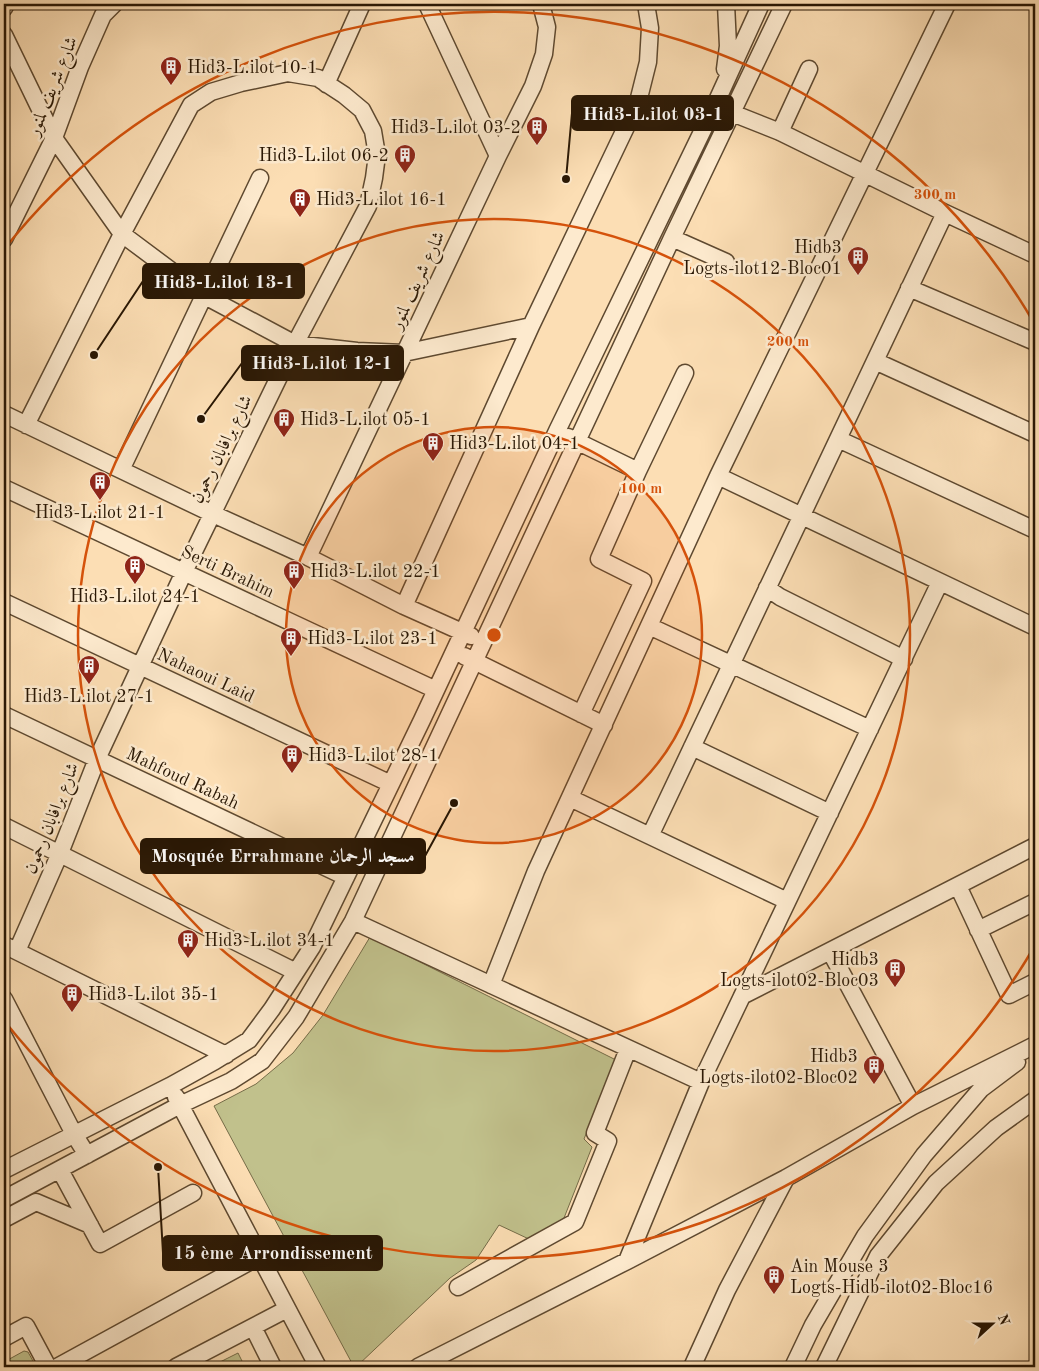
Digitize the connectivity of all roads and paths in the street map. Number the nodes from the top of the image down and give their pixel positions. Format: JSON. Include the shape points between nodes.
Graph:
{"nodes":[{"id":1,"x":6,"y":4,"type":"edge"},
{"id":2,"x":114,"y":4,"type":"edge"},
{"id":3,"x":362,"y":4,"type":"edge"},
{"id":4,"x":427,"y":4,"type":"edge"},
{"id":5,"x":541,"y":4,"type":"edge"},
{"id":6,"x":646,"y":4,"type":"edge"},
{"id":7,"x":726,"y":4,"type":"edge"},
{"id":8,"x":761,"y":4,"type":"edge"},
{"id":9,"x":784,"y":4,"type":"edge"},
{"id":10,"x":947,"y":4,"type":"edge"},
{"id":11,"x":4,"y":8,"type":"edge"},
{"id":12,"x":4,"y":35,"type":"edge"},
{"id":13,"x":809,"y":69,"type":"dead end"},
{"id":14,"x":326,"y":84,"type":"junction"},
{"id":15,"x":722,"y":88,"type":"junction"},
{"id":16,"x":715,"y":105,"type":"junction"},
{"id":17,"x":731,"y":114,"type":"junction"},
{"id":18,"x":780,"y":132,"type":"junction"},
{"id":19,"x":54,"y":138,"type":"junction"},
{"id":20,"x":498,"y":156,"type":"junction"},
{"id":21,"x":864,"y":174,"type":"junction"},
{"id":22,"x":260,"y":178,"type":"dead end"},
{"id":23,"x":945,"y":213,"type":"junction"},
{"id":24,"x":122,"y":234,"type":"junction"},
{"id":25,"x":672,"y":238,"type":"junction"},
{"id":26,"x":4,"y":239,"type":"edge"},
{"id":27,"x":1035,"y":254,"type":"edge"},
{"id":28,"x":726,"y":262,"type":"dead end"},
{"id":29,"x":910,"y":288,"type":"junction"},
{"id":30,"x":205,"y":296,"type":"junction"},
{"id":31,"x":531,"y":326,"type":"junction"},
{"id":32,"x":1035,"y":342,"type":"edge"},
{"id":33,"x":294,"y":344,"type":"junction"},
{"id":34,"x":404,"y":353,"type":"junction"},
{"id":35,"x":875,"y":361,"type":"junction"},
{"id":36,"x":685,"y":373,"type":"dead end"},
{"id":37,"x":4,"y":414,"type":"edge"},
{"id":38,"x":26,"y":425,"type":"junction"},
{"id":39,"x":557,"y":431,"type":"junction"},
{"id":40,"x":1035,"y":434,"type":"edge"},
{"id":41,"x":838,"y":439,"type":"junction"},
{"id":42,"x":577,"y":442,"type":"junction"},
{"id":43,"x":121,"y":470,"type":"junction"},
{"id":44,"x":638,"y":471,"type":"junction"},
{"id":45,"x":718,"y":476,"type":"junction"},
{"id":46,"x":4,"y":488,"type":"edge"},
{"id":47,"x":213,"y":514,"type":"junction"},
{"id":48,"x":802,"y":516,"type":"junction"},
{"id":49,"x":1035,"y":530,"type":"edge"},
{"id":50,"x":308,"y":556,"type":"junction"},
{"id":51,"x":184,"y":572,"type":"junction"},
{"id":52,"x":940,"y":582,"type":"junction"},
{"id":53,"x":767,"y":588,"type":"junction"},
{"id":54,"x":4,"y":602,"type":"edge"},
{"id":55,"x":404,"y":606,"type":"junction"},
{"id":56,"x":649,"y":626,"type":"junction"},
{"id":57,"x":1035,"y":627,"type":"edge"},
{"id":58,"x":463,"y":632,"type":"junction"},
{"id":59,"x":483,"y":641,"type":"junction"},
{"id":60,"x":454,"y":650,"type":"junction"},
{"id":61,"x":904,"y":659,"type":"junction"},
{"id":62,"x":474,"y":662,"type":"junction"},
{"id":63,"x":732,"y":664,"type":"junction"},
{"id":64,"x":140,"y":666,"type":"junction"},
{"id":65,"x":436,"y":690,"type":"junction"},
{"id":66,"x":581,"y":714,"type":"junction"},
{"id":67,"x":4,"y":715,"type":"edge"},
{"id":68,"x":604,"y":725,"type":"junction"},
{"id":69,"x":870,"y":729,"type":"junction"},
{"id":70,"x":692,"y":747,"type":"junction"},
{"id":71,"x":97,"y":759,"type":"junction"},
{"id":72,"x":391,"y":784,"type":"junction"},
{"id":73,"x":570,"y":798,"type":"junction"},
{"id":74,"x":830,"y":813,"type":"junction"},
{"id":75,"x":4,"y":826,"type":"edge"},
{"id":76,"x":650,"y":836,"type":"junction"},
{"id":77,"x":1035,"y":846,"type":"edge"},
{"id":78,"x":60,"y":854,"type":"junction"},
{"id":79,"x":346,"y":876,"type":"junction"},
{"id":80,"x":958,"y":886,"type":"junction"},
{"id":81,"x":787,"y":902,"type":"junction"},
{"id":82,"x":1035,"y":902,"type":"edge"},
{"id":83,"x":353,"y":921,"type":"junction"},
{"id":84,"x":978,"y":930,"type":"junction"},
{"id":85,"x":8,"y":950,"type":"edge"},
{"id":86,"x":830,"y":951,"type":"junction"},
{"id":87,"x":296,"y":972,"type":"junction"},
{"id":88,"x":1035,"y":982,"type":"edge"},
{"id":89,"x":492,"y":985,"type":"junction"},
{"id":90,"x":742,"y":996,"type":"junction"},
{"id":91,"x":4,"y":999,"type":"edge"},
{"id":92,"x":1035,"y":1045,"type":"edge"},
{"id":93,"x":628,"y":1049,"type":"junction"},
{"id":94,"x":1035,"y":1049,"type":"edge"},
{"id":95,"x":226,"y":1054,"type":"junction"},
{"id":96,"x":700,"y":1082,"type":"junction"},
{"id":97,"x":170,"y":1086,"type":"junction"},
{"id":98,"x":1035,"y":1100,"type":"edge"},
{"id":99,"x":180,"y":1105,"type":"junction"},
{"id":100,"x":913,"y":1106,"type":"junction"},
{"id":101,"x":74,"y":1134,"type":"junction"},
{"id":102,"x":87,"y":1156,"type":"junction"},
{"id":103,"x":4,"y":1170,"type":"edge"},
{"id":104,"x":60,"y":1170,"type":"junction"},
{"id":105,"x":786,"y":1178,"type":"junction"},
{"id":106,"x":193,"y":1194,"type":"dead end"},
{"id":107,"x":4,"y":1199,"type":"edge"},
{"id":108,"x":4,"y":1219,"type":"edge"},
{"id":109,"x":90,"y":1225,"type":"junction"},
{"id":110,"x":260,"y":1256,"type":"junction"},
{"id":111,"x":627,"y":1261,"type":"junction"},
{"id":112,"x":458,"y":1286,"type":"dead end"},
{"id":113,"x":287,"y":1309,"type":"junction"},
{"id":114,"x":253,"y":1327,"type":"junction"},
{"id":115,"x":4,"y":1338,"type":"edge"},
{"id":116,"x":57,"y":1367,"type":"edge"},
{"id":117,"x":176,"y":1367,"type":"edge"},
{"id":118,"x":273,"y":1367,"type":"edge"},
{"id":119,"x":318,"y":1367,"type":"edge"},
{"id":120,"x":418,"y":1367,"type":"edge"},
{"id":121,"x":692,"y":1367,"type":"edge"},
{"id":122,"x":793,"y":1367,"type":"edge"},
{"id":123,"x":824,"y":1367,"type":"edge"}],
"edges":[{"from":1,"to":11,"type":"street"},
{"from":2,"to":19,"type":"street","name":"شارع شريف لمنور","via":[[103,15]]},
{"from":3,"to":14,"type":"street"},
{"from":4,"to":20,"type":"street"},
{"from":5,"to":20,"type":"street","name":"شارع شريف لمنور","via":[[547,27],[544,54],[533,86]]},
{"from":6,"to":31,"type":"street","via":[[650,28],[648,62],[638,102]]},
{"from":7,"to":15,"type":"street","via":[[728,46]]},
{"from":8,"to":15,"type":"street"},
{"from":9,"to":17,"type":"street"},
{"from":10,"to":21,"type":"street"},
{"from":12,"to":19,"type":"street"},
{"from":13,"to":18,"type":"street"},
{"from":14,"to":24,"type":"street","name":"شارع برافابان رحمون","via":[[318,78],[288,73],[211,92],[191,105]]},
{"from":14,"to":33,"type":"street","name":"شارع برافابان رحمون","via":[[362,110],[373,131],[377,156],[368,206]]},
{"from":15,"to":16,"type":"street"},
{"from":16,"to":17,"type":"street"},
{"from":16,"to":39,"type":"street"},
{"from":17,"to":18,"type":"street"},
{"from":17,"to":25,"type":"street"},
{"from":18,"to":21,"type":"street"},
{"from":19,"to":24,"type":"street"},
{"from":19,"to":26,"type":"street","name":"شارع شريف لمنور"},
{"from":20,"to":34,"type":"street","name":"شارع شريف لمنور"},
{"from":21,"to":23,"type":"street"},
{"from":21,"to":45,"type":"street"},
{"from":22,"to":30,"type":"street"},
{"from":23,"to":27,"type":"street"},
{"from":23,"to":29,"type":"street"},
{"from":24,"to":30,"type":"street"},
{"from":24,"to":38,"type":"street","name":"شارع برافابان رحمون"},
{"from":25,"to":28,"type":"street"},
{"from":25,"to":42,"type":"street"},
{"from":29,"to":32,"type":"street"},
{"from":29,"to":35,"type":"street"},
{"from":30,"to":33,"type":"street"},
{"from":30,"to":43,"type":"street"},
{"from":31,"to":34,"type":"street"},
{"from":31,"to":55,"type":"street"},
{"from":33,"to":34,"type":"street"},
{"from":33,"to":47,"type":"street","name":"شارع برافابان رحمون"},
{"from":34,"to":50,"type":"street","name":"شارع شريف لمنور"},
{"from":35,"to":40,"type":"street"},
{"from":35,"to":41,"type":"street"},
{"from":36,"to":44,"type":"street"},
{"from":37,"to":38,"type":"street"},
{"from":38,"to":43,"type":"street"},
{"from":39,"to":42,"type":"street"},
{"from":39,"to":58,"type":"street"},
{"from":41,"to":48,"type":"street"},
{"from":41,"to":49,"type":"street"},
{"from":42,"to":44,"type":"street"},
{"from":42,"to":59,"type":"street"},
{"from":43,"to":47,"type":"street"},
{"from":44,"to":66,"type":"street","via":[[599,559],[643,581]]},
{"from":45,"to":48,"type":"street"},
{"from":45,"to":56,"type":"street"},
{"from":46,"to":51,"type":"street","name":"Serti Brahim"},
{"from":47,"to":50,"type":"street"},
{"from":47,"to":51,"type":"street","name":"شارع برافابان رحمون"},
{"from":48,"to":52,"type":"street"},
{"from":48,"to":53,"type":"street"},
{"from":50,"to":55,"type":"street"},
{"from":51,"to":64,"type":"street","name":"شارع برافابان رحمون"},
{"from":51,"to":65,"type":"street","name":"Serti Brahim"},
{"from":52,"to":57,"type":"street"},
{"from":52,"to":61,"type":"street"},
{"from":53,"to":61,"type":"street"},
{"from":53,"to":63,"type":"street"},
{"from":54,"to":64,"type":"street","name":"Nahaoui Laid"},
{"from":55,"to":58,"type":"street"},
{"from":56,"to":63,"type":"street"},
{"from":56,"to":68,"type":"street"},
{"from":58,"to":59,"type":"street"},
{"from":58,"to":60,"type":"street"},
{"from":59,"to":62,"type":"street"},
{"from":60,"to":62,"type":"street"},
{"from":60,"to":65,"type":"street"},
{"from":61,"to":69,"type":"street"},
{"from":62,"to":66,"type":"street"},
{"from":62,"to":83,"type":"street"},
{"from":63,"to":69,"type":"street"},
{"from":63,"to":70,"type":"street"},
{"from":64,"to":71,"type":"street","name":"شارع برافابان رحمون"},
{"from":64,"to":72,"type":"street","name":"Nahaoui Laid"},
{"from":65,"to":72,"type":"street"},
{"from":66,"to":68,"type":"street"},
{"from":67,"to":71,"type":"street","name":"Mahfoud Rabah"},
{"from":68,"to":73,"type":"street"},
{"from":69,"to":74,"type":"street"},
{"from":70,"to":74,"type":"street"},
{"from":70,"to":76,"type":"street"},
{"from":71,"to":78,"type":"street","name":"شارع برافابان رحمون"},
{"from":71,"to":79,"type":"street","name":"Mahfoud Rabah"},
{"from":72,"to":79,"type":"street"},
{"from":73,"to":76,"type":"street"},
{"from":73,"to":89,"type":"street","via":[[536,871]]},
{"from":74,"to":81,"type":"street"},
{"from":75,"to":78,"type":"street"},
{"from":76,"to":81,"type":"street"},
{"from":77,"to":80,"type":"street"},
{"from":78,"to":85,"type":"street","name":"شارع برافابان رحمون"},
{"from":78,"to":87,"type":"street"},
{"from":79,"to":87,"type":"street","via":[[312,947]]},
{"from":80,"to":84,"type":"street"},
{"from":80,"to":86,"type":"street"},
{"from":81,"to":90,"type":"street"},
{"from":82,"to":84,"type":"street"},
{"from":83,"to":89,"type":"street"},
{"from":83,"to":99,"type":"street","via":[[296,1017],[262,1061],[231,1081]]},
{"from":84,"to":88,"type":"street","via":[[1009,995]]},
{"from":85,"to":95,"type":"street"},
{"from":86,"to":90,"type":"street"},
{"from":86,"to":100,"type":"street"},
{"from":87,"to":95,"type":"street","via":[[249,1040]]},
{"from":89,"to":93,"type":"street"},
{"from":90,"to":96,"type":"street"},
{"from":91,"to":101,"type":"street"},
{"from":92,"to":100,"type":"street"},
{"from":93,"to":96,"type":"street"},
{"from":93,"to":112,"type":"street","via":[[595,1133],[608,1141],[574,1222]]},
{"from":94,"to":122,"type":"street","via":[[981,1089],[924,1155],[866,1236],[813,1325]]},
{"from":95,"to":97,"type":"street"},
{"from":96,"to":111,"type":"street"},
{"from":97,"to":99,"type":"street"},
{"from":97,"to":101,"type":"street"},
{"from":98,"to":123,"type":"street","via":[[996,1128],[936,1184],[878,1256]]},
{"from":99,"to":102,"type":"street"},
{"from":99,"to":110,"type":"street"},
{"from":100,"to":105,"type":"street"},
{"from":101,"to":102,"type":"street"},
{"from":101,"to":103,"type":"street"},
{"from":102,"to":104,"type":"street"},
{"from":104,"to":107,"type":"street"},
{"from":104,"to":109,"type":"street"},
{"from":105,"to":111,"type":"street"},
{"from":105,"to":121,"type":"street","via":[[727,1290]]},
{"from":106,"to":109,"type":"street","via":[[100,1244]]},
{"from":108,"to":109,"type":"street","via":[[36,1202]]},
{"from":110,"to":113,"type":"street"},
{"from":110,"to":116,"type":"street"},
{"from":111,"to":120,"type":"street"},
{"from":113,"to":114,"type":"street"},
{"from":113,"to":119,"type":"street"},
{"from":114,"to":117,"type":"street"},
{"from":114,"to":118,"type":"street"},
{"from":115,"to":116,"type":"street","via":[[26,1326]]}]}
